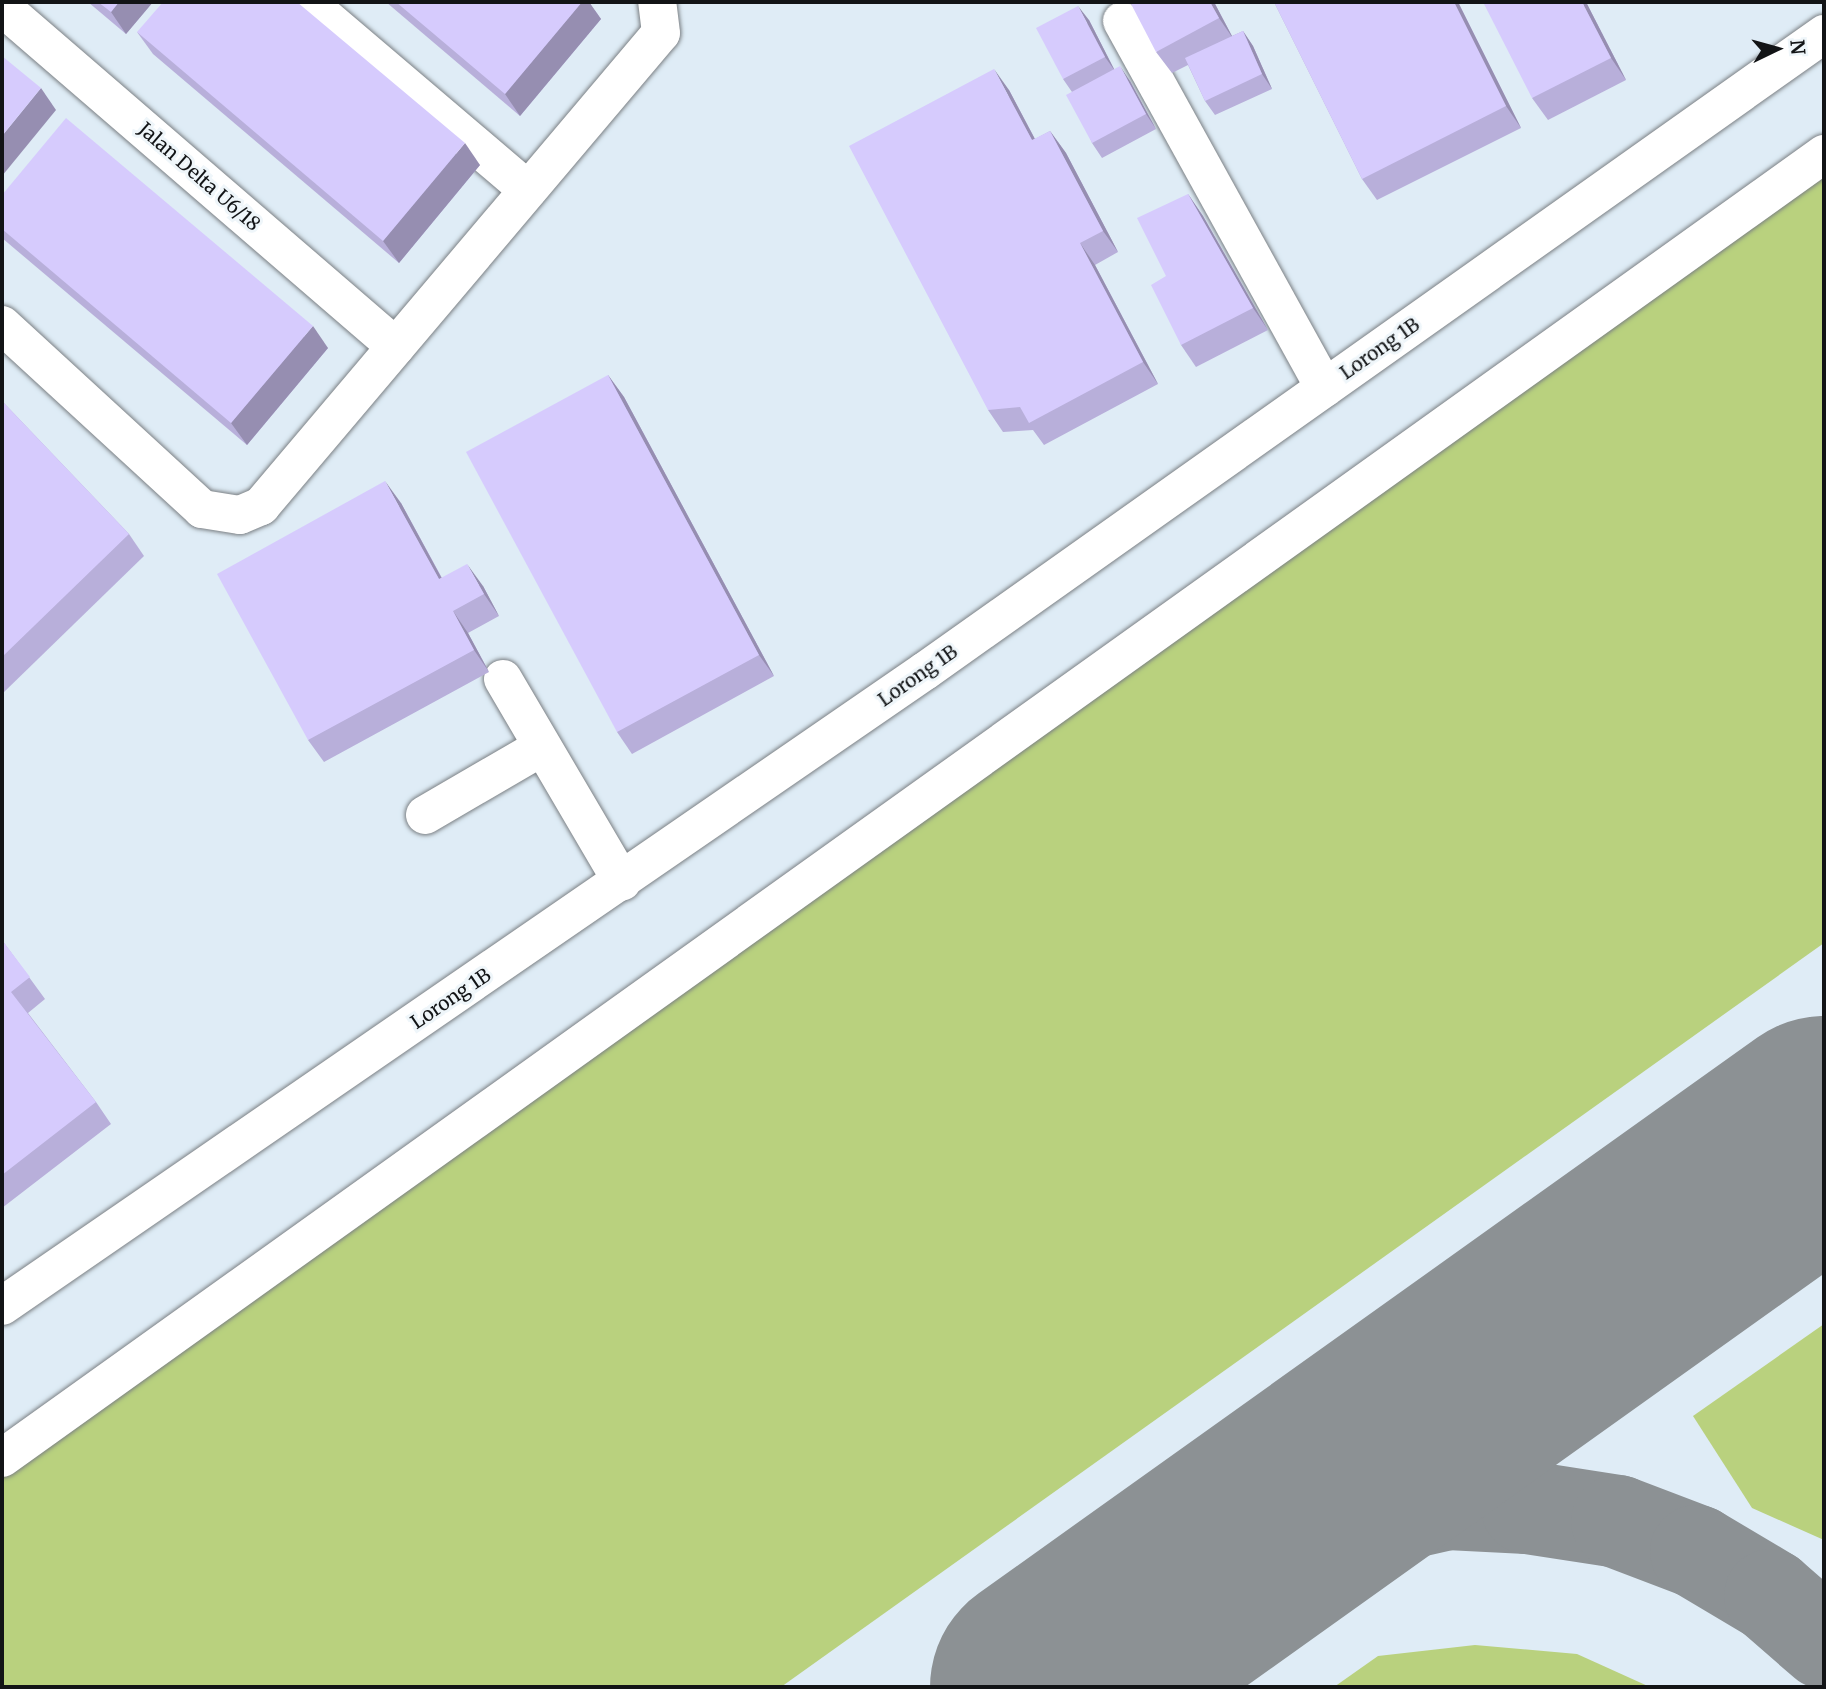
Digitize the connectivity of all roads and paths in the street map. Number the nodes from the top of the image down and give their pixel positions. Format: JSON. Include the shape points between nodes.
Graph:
{"nodes":[{"id":1,"x":307,"y":2,"type":"edge"},
{"id":2,"x":658,"y":2,"type":"edge"},
{"id":3,"x":2,"y":7,"type":"edge"},
{"id":4,"x":1122,"y":21,"type":"dead end"},
{"id":5,"x":1824,"y":34,"type":"edge"},
{"id":6,"x":1824,"y":154,"type":"edge"},
{"id":7,"x":528,"y":190,"type":"junction"},
{"id":8,"x":2,"y":325,"type":"edge"},
{"id":9,"x":396,"y":346,"type":"junction"},
{"id":10,"x":1325,"y":388,"type":"junction"},
{"id":11,"x":503,"y":679,"type":"dead end"},
{"id":12,"x":542,"y":747,"type":"junction"},
{"id":13,"x":425,"y":815,"type":"dead end"},
{"id":14,"x":622,"y":883,"type":"junction"},
{"id":15,"x":2,"y":1306,"type":"edge"},
{"id":16,"x":2,"y":1458,"type":"edge"}],
"edges":[{"from":1,"to":7,"type":"street"},
{"from":2,"to":7,"type":"street","via":[[661,33]]},
{"from":3,"to":9,"type":"street","name":"Jalan Delta U6/18"},
{"from":4,"to":10,"type":"street"},
{"from":5,"to":10,"type":"street","name":"Lorong 1B"},
{"from":6,"to":16,"type":"street"},
{"from":7,"to":9,"type":"street"},
{"from":8,"to":9,"type":"street","via":[[202,509],[240,515],[261,506]]},
{"from":10,"to":14,"type":"street","name":"Lorong 1B"},
{"from":11,"to":12,"type":"street"},
{"from":12,"to":13,"type":"street"},
{"from":12,"to":14,"type":"street"},
{"from":14,"to":15,"type":"street","name":"Lorong 1B"}]}
